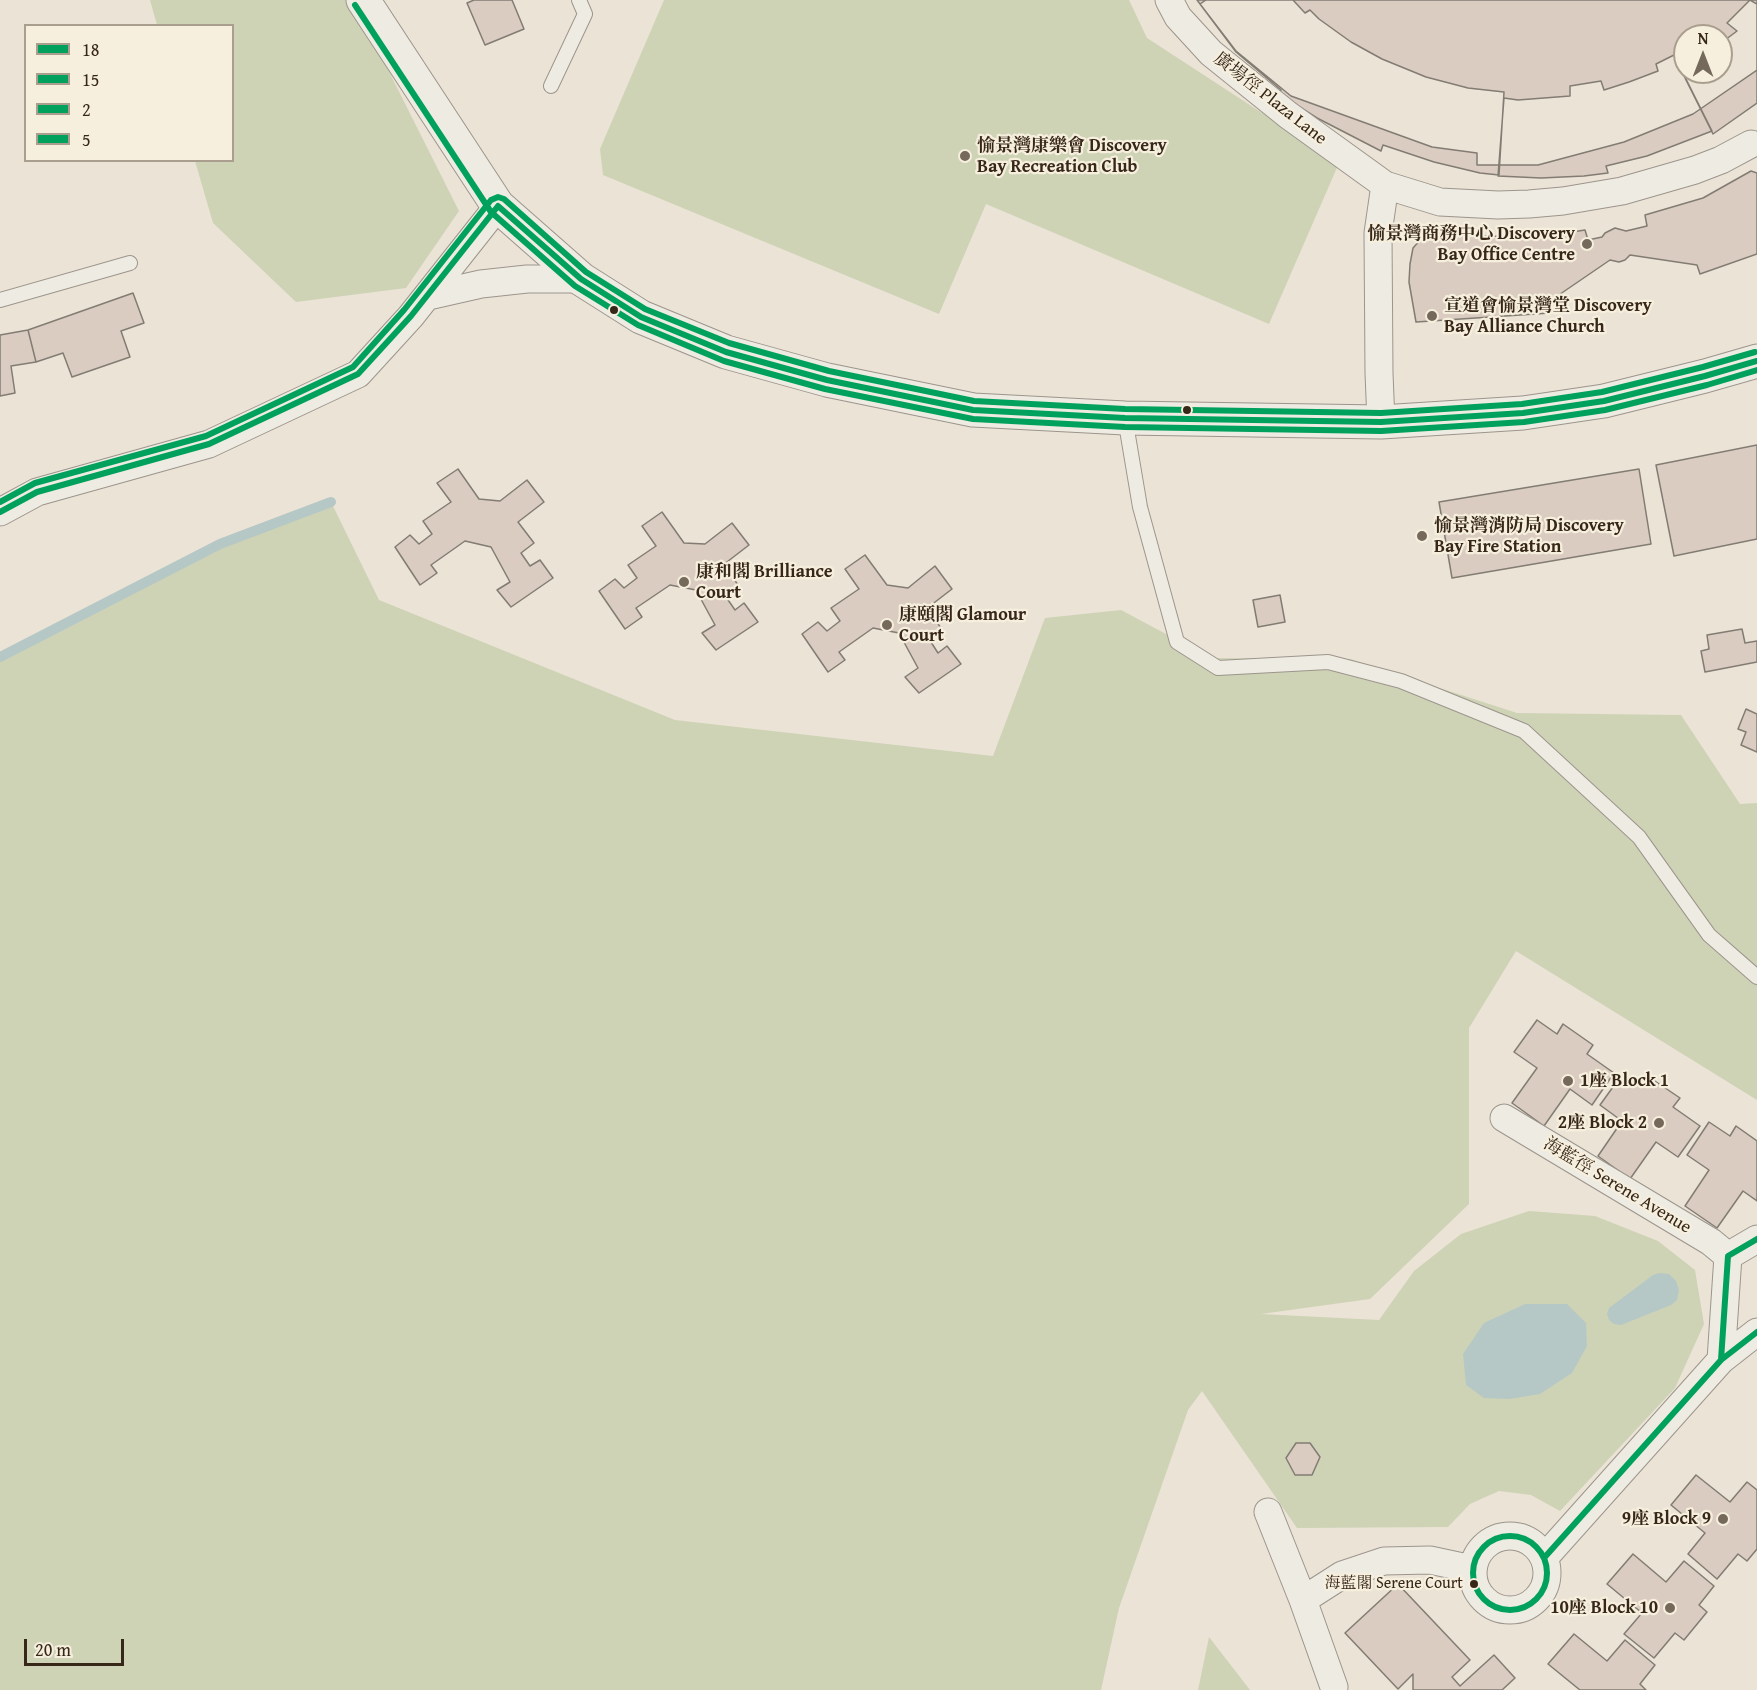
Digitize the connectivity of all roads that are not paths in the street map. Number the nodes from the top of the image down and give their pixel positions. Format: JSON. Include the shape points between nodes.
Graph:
{"nodes":[{"id":1,"x":363,"y":0,"type":"edge"},
{"id":2,"x":579,"y":0,"type":"edge"},
{"id":3,"x":1169,"y":0,"type":"edge"},
{"id":4,"x":551,"y":86,"type":"dead end"},
{"id":5,"x":1751,"y":144,"type":"dead end"},
{"id":6,"x":1385,"y":185,"type":"junction"},
{"id":7,"x":498,"y":206,"type":"junction"},
{"id":8,"x":130,"y":263,"type":"dead end"},
{"id":9,"x":581,"y":279,"type":"junction"},
{"id":10,"x":428,"y":296,"type":"junction"},
{"id":11,"x":0,"y":300,"type":"edge"},
{"id":12,"x":1757,"y":361,"type":"edge"},
{"id":13,"x":1125,"y":418,"type":"junction"},
{"id":14,"x":1381,"y":422,"type":"junction"},
{"id":15,"x":0,"y":512,"type":"edge"},
{"id":16,"x":1757,"y":977,"type":"edge"},
{"id":17,"x":1504,"y":1118,"type":"dead end"},
{"id":18,"x":1757,"y":1239,"type":"edge"},
{"id":19,"x":1728,"y":1256,"type":"junction"},
{"id":20,"x":1757,"y":1332,"type":"edge"},
{"id":21,"x":1721,"y":1360,"type":"junction"},
{"id":22,"x":1268,"y":1512,"type":"dead end"},
{"id":23,"x":1544,"y":1557,"type":"junction"},
{"id":24,"x":1472,"y":1569,"type":"junction"},
{"id":25,"x":1304,"y":1600,"type":"junction"},
{"id":26,"x":1334,"y":1687,"type":"dead end"}],
"edges":[{"from":1,"to":7,"type":"street"},
{"from":2,"to":4,"type":"lane","via":[[585,14]]},
{"from":3,"to":6,"type":"street","name":"廣場徑 Plaza Lane","via":[[1178,17],[1211,53]]},
{"from":5,"to":6,"type":"street","name":"廣場徑 Plaza Lane","via":[[1695,170],[1622,191],[1563,201],[1498,205],[1440,202]]},
{"from":6,"to":14,"type":"street","via":[[1378,233]]},
{"from":7,"to":9,"type":"street"},
{"from":7,"to":10,"type":"street"},
{"from":8,"to":11,"type":"lane"},
{"from":9,"to":10,"type":"street","via":[[481,284]]},
{"from":9,"to":13,"type":"street","via":[[641,317],[716,348],[827,380],[973,410]]},
{"from":10,"to":15,"type":"street","via":[[358,374],[209,444],[38,492]]},
{"from":12,"to":14,"type":"street","via":[[1604,401],[1523,413]]},
{"from":13,"to":14,"type":"street"},
{"from":13,"to":16,"type":"lane","via":[[1140,507],[1177,642],[1218,668],[1328,662],[1401,681],[1524,731],[1639,837],[1709,935]]},
{"from":17,"to":19,"type":"street","name":"海藍徑 Serene Avenue","via":[[1711,1242]]},
{"from":18,"to":19,"type":"street"},
{"from":19,"to":21,"type":"street"},
{"from":20,"to":21,"type":"street"},
{"from":21,"to":23,"type":"street"},
{"from":22,"to":25,"type":"street"},
{"from":23,"to":24,"type":"street","via":[[1528,1540],[1504,1535],[1482,1547]]},
{"from":23,"to":24,"type":"street","via":[[1547,1569],[1542,1593],[1523,1608],[1499,1609],[1487,1603],[1473,1582]]},
{"from":24,"to":25,"type":"street","via":[[1430,1560],[1384,1561],[1342,1575]]},
{"from":25,"to":26,"type":"street"}]}
